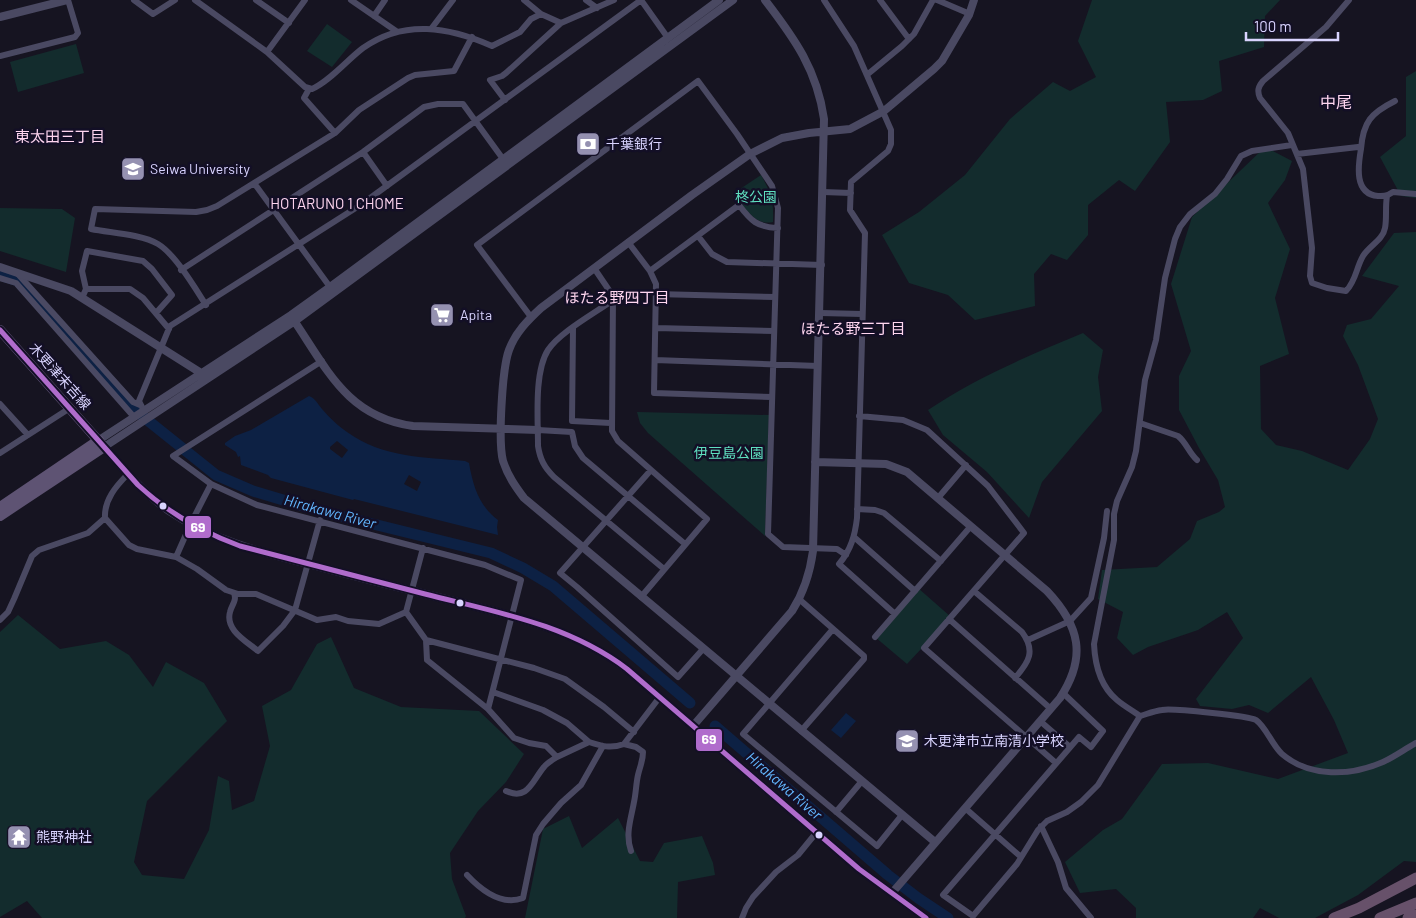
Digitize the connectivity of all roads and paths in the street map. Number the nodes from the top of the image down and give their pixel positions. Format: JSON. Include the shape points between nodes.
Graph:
{"nodes":[{"id":1,"x":68,"y":0,"type":"edge"},
{"id":2,"x":134,"y":0,"type":"edge"},
{"id":3,"x":175,"y":0,"type":"edge"},
{"id":4,"x":195,"y":0,"type":"edge"},
{"id":5,"x":256,"y":0,"type":"edge"},
{"id":6,"x":305,"y":0,"type":"edge"},
{"id":7,"x":350,"y":0,"type":"edge"},
{"id":8,"x":385,"y":0,"type":"edge"},
{"id":9,"x":451,"y":0,"type":"edge"},
{"id":10,"x":524,"y":0,"type":"edge"},
{"id":11,"x":586,"y":0,"type":"edge"},
{"id":12,"x":614,"y":0,"type":"edge"},
{"id":13,"x":641,"y":0,"type":"edge"},
{"id":14,"x":718,"y":0,"type":"edge"},
{"id":15,"x":733,"y":0,"type":"edge"},
{"id":16,"x":765,"y":0,"type":"edge"},
{"id":17,"x":824,"y":0,"type":"edge"},
{"id":18,"x":880,"y":0,"type":"edge"},
{"id":19,"x":933,"y":0,"type":"edge"},
{"id":20,"x":937,"y":0,"type":"edge"},
{"id":21,"x":974,"y":0,"type":"edge"},
{"id":22,"x":1349,"y":0,"type":"edge"},
{"id":23,"x":597,"y":8,"type":"junction"},
{"id":24,"x":541,"y":14,"type":"junction"},
{"id":25,"x":970,"y":14,"type":"junction"},
{"id":26,"x":374,"y":16,"type":"junction"},
{"id":27,"x":0,"y":17,"type":"edge"},
{"id":28,"x":289,"y":23,"type":"junction"},
{"id":29,"x":561,"y":23,"type":"junction"},
{"id":30,"x":431,"y":29,"type":"junction"},
{"id":31,"x":396,"y":32,"type":"junction"},
{"id":32,"x":472,"y":37,"type":"junction"},
{"id":33,"x":668,"y":38,"type":"junction"},
{"id":34,"x":909,"y":39,"type":"junction"},
{"id":35,"x":267,"y":52,"type":"junction"},
{"id":36,"x":0,"y":56,"type":"edge"},
{"id":37,"x":868,"y":74,"type":"junction"},
{"id":38,"x":309,"y":89,"type":"junction"},
{"id":39,"x":505,"y":100,"type":"junction"},
{"id":40,"x":1395,"y":101,"type":"dead end"},
{"id":41,"x":884,"y":111,"type":"junction"},
{"id":42,"x":476,"y":121,"type":"junction"},
{"id":43,"x":825,"y":132,"type":"junction"},
{"id":44,"x":334,"y":133,"type":"junction"},
{"id":45,"x":1292,"y":145,"type":"junction"},
{"id":46,"x":1361,"y":149,"type":"junction"},
{"id":47,"x":363,"y":152,"type":"junction"},
{"id":48,"x":750,"y":154,"type":"junction"},
{"id":49,"x":1297,"y":154,"type":"junction"},
{"id":50,"x":503,"y":159,"type":"junction"},
{"id":51,"x":254,"y":183,"type":"junction"},
{"id":52,"x":387,"y":186,"type":"junction"},
{"id":53,"x":823,"y":192,"type":"junction"},
{"id":54,"x":850,"y":192,"type":"junction"},
{"id":55,"x":1416,"y":194,"type":"edge"},
{"id":56,"x":1386,"y":196,"type":"junction"},
{"id":57,"x":274,"y":211,"type":"junction"},
{"id":58,"x":778,"y":228,"type":"junction"},
{"id":59,"x":698,"y":236,"type":"junction"},
{"id":60,"x":628,"y":242,"type":"junction"},
{"id":61,"x":300,"y":245,"type":"junction"},
{"id":62,"x":777,"y":264,"type":"junction"},
{"id":63,"x":822,"y":265,"type":"junction"},
{"id":64,"x":0,"y":267,"type":"edge"},
{"id":65,"x":594,"y":268,"type":"junction"},
{"id":66,"x":181,"y":270,"type":"junction"},
{"id":67,"x":650,"y":271,"type":"junction"},
{"id":68,"x":16,"y":272,"type":"junction"},
{"id":69,"x":0,"y":278,"type":"edge"},
{"id":70,"x":330,"y":287,"type":"junction"},
{"id":71,"x":86,"y":289,"type":"junction"},
{"id":72,"x":656,"y":294,"type":"junction"},
{"id":73,"x":82,"y":298,"type":"junction"},
{"id":74,"x":775,"y":298,"type":"junction"},
{"id":75,"x":613,"y":300,"type":"junction"},
{"id":76,"x":206,"y":305,"type":"junction"},
{"id":77,"x":156,"y":313,"type":"junction"},
{"id":78,"x":820,"y":314,"type":"junction"},
{"id":79,"x":862,"y":314,"type":"junction"},
{"id":80,"x":531,"y":317,"type":"junction"},
{"id":81,"x":293,"y":318,"type":"junction"},
{"id":82,"x":573,"y":328,"type":"junction"},
{"id":83,"x":656,"y":328,"type":"junction"},
{"id":84,"x":169,"y":329,"type":"junction"},
{"id":85,"x":0,"y":330,"type":"edge"},
{"id":86,"x":774,"y":331,"type":"junction"},
{"id":87,"x":161,"y":347,"type":"junction"},
{"id":88,"x":655,"y":360,"type":"junction"},
{"id":89,"x":322,"y":361,"type":"junction"},
{"id":90,"x":773,"y":364,"type":"junction"},
{"id":91,"x":818,"y":366,"type":"junction"},
{"id":92,"x":201,"y":373,"type":"junction"},
{"id":93,"x":772,"y":397,"type":"junction"},
{"id":94,"x":0,"y":404,"type":"edge"},
{"id":95,"x":70,"y":408,"type":"junction"},
{"id":96,"x":139,"y":412,"type":"junction"},
{"id":97,"x":859,"y":416,"type":"junction"},
{"id":98,"x":611,"y":423,"type":"junction"},
{"id":99,"x":1140,"y":423,"type":"junction"},
{"id":100,"x":501,"y":429,"type":"junction"},
{"id":101,"x":538,"y":430,"type":"junction"},
{"id":102,"x":28,"y":435,"type":"junction"},
{"id":103,"x":102,"y":444,"type":"junction"},
{"id":104,"x":0,"y":453,"type":"edge"},
{"id":105,"x":1196,"y":460,"type":"dead end"},
{"id":106,"x":815,"y":462,"type":"junction"},
{"id":107,"x":858,"y":464,"type":"junction"},
{"id":108,"x":966,"y":465,"type":"junction"},
{"id":109,"x":651,"y":470,"type":"junction"},
{"id":110,"x":128,"y":474,"type":"junction"},
{"id":111,"x":211,"y":484,"type":"junction"},
{"id":112,"x":628,"y":496,"type":"junction"},
{"id":113,"x":938,"y":498,"type":"junction"},
{"id":114,"x":0,"y":507,"type":"edge"},
{"id":115,"x":857,"y":509,"type":"junction"},
{"id":116,"x":1107,"y":512,"type":"dead end"},
{"id":117,"x":0,"y":516,"type":"edge"},
{"id":118,"x":105,"y":518,"type":"junction"},
{"id":119,"x":320,"y":520,"type":"junction"},
{"id":120,"x":606,"y":520,"type":"junction"},
{"id":121,"x":191,"y":523,"type":"junction"},
{"id":122,"x":971,"y":526,"type":"junction"},
{"id":123,"x":854,"y":538,"type":"junction"},
{"id":124,"x":685,"y":544,"type":"junction"},
{"id":125,"x":583,"y":547,"type":"junction"},
{"id":126,"x":423,"y":548,"type":"junction"},
{"id":127,"x":813,"y":548,"type":"junction"},
{"id":128,"x":846,"y":554,"type":"junction"},
{"id":129,"x":1005,"y":556,"type":"junction"},
{"id":130,"x":176,"y":557,"type":"junction"},
{"id":131,"x":941,"y":561,"type":"junction"},
{"id":132,"x":307,"y":564,"type":"junction"},
{"id":133,"x":664,"y":569,"type":"junction"},
{"id":134,"x":412,"y":591,"type":"junction"},
{"id":135,"x":915,"y":591,"type":"junction"},
{"id":136,"x":974,"y":591,"type":"junction"},
{"id":137,"x":234,"y":593,"type":"junction"},
{"id":138,"x":641,"y":597,"type":"junction"},
{"id":139,"x":799,"y":600,"type":"junction"},
{"id":140,"x":295,"y":610,"type":"junction"},
{"id":141,"x":406,"y":612,"type":"junction"},
{"id":142,"x":896,"y":614,"type":"junction"},
{"id":143,"x":513,"y":616,"type":"junction"},
{"id":144,"x":0,"y":620,"type":"edge"},
{"id":145,"x":949,"y":620,"type":"junction"},
{"id":146,"x":1070,"y":621,"type":"junction"},
{"id":147,"x":833,"y":629,"type":"junction"},
{"id":148,"x":875,"y":637,"type":"dead end"},
{"id":149,"x":426,"y":640,"type":"junction"},
{"id":150,"x":1028,"y":640,"type":"junction"},
{"id":151,"x":703,"y":649,"type":"junction"},
{"id":152,"x":502,"y":660,"type":"junction"},
{"id":153,"x":736,"y":676,"type":"junction"},
{"id":154,"x":1016,"y":678,"type":"junction"},
{"id":155,"x":493,"y":692,"type":"junction"},
{"id":156,"x":1063,"y":693,"type":"junction"},
{"id":157,"x":660,"y":698,"type":"junction"},
{"id":158,"x":769,"y":704,"type":"junction"},
{"id":159,"x":488,"y":709,"type":"junction"},
{"id":160,"x":1051,"y":709,"type":"junction"},
{"id":161,"x":1140,"y":716,"type":"junction"},
{"id":162,"x":1040,"y":721,"type":"junction"},
{"id":163,"x":693,"y":726,"type":"junction"},
{"id":164,"x":801,"y":730,"type":"junction"},
{"id":165,"x":634,"y":732,"type":"junction"},
{"id":166,"x":1026,"y":737,"type":"junction"},
{"id":167,"x":589,"y":742,"type":"junction"},
{"id":168,"x":1416,"y":743,"type":"edge"},
{"id":169,"x":624,"y":744,"type":"junction"},
{"id":170,"x":603,"y":746,"type":"junction"},
{"id":171,"x":1070,"y":747,"type":"junction"},
{"id":172,"x":556,"y":757,"type":"junction"},
{"id":173,"x":1056,"y":763,"type":"junction"},
{"id":174,"x":862,"y":781,"type":"junction"},
{"id":175,"x":506,"y":790,"type":"dead end"},
{"id":176,"x":965,"y":808,"type":"junction"},
{"id":177,"x":836,"y":812,"type":"junction"},
{"id":178,"x":902,"y":815,"type":"junction"},
{"id":179,"x":1041,"y":826,"type":"junction"},
{"id":180,"x":816,"y":832,"type":"junction"},
{"id":181,"x":995,"y":834,"type":"junction"},
{"id":182,"x":935,"y":842,"type":"junction"},
{"id":183,"x":631,"y":851,"type":"dead end"},
{"id":184,"x":1021,"y":857,"type":"junction"},
{"id":185,"x":467,"y":875,"type":"dead end"},
{"id":186,"x":1416,"y":878,"type":"edge"},
{"id":187,"x":1416,"y":884,"type":"edge"},
{"id":188,"x":892,"y":893,"type":"junction"},
{"id":189,"x":1416,"y":903,"type":"edge"},
{"id":190,"x":1360,"y":908,"type":"junction"},
{"id":191,"x":1416,"y":915,"type":"edge"},
{"id":192,"x":742,"y":918,"type":"edge"},
{"id":193,"x":926,"y":918,"type":"edge"},
{"id":194,"x":1091,"y":918,"type":"edge"},
{"id":195,"x":1334,"y":918,"type":"edge"},
{"id":196,"x":1380,"y":918,"type":"edge"},
{"id":197,"x":1408,"y":918,"type":"edge"}],
"edges":[{"from":1,"to":27,"type":"street"},
{"from":1,"to":36,"type":"street","via":[[78,33],[74,37]]},
{"from":2,"to":3,"type":"street","via":[[153,14]]},
{"from":4,"to":35,"type":"street"},
{"from":5,"to":28,"type":"street"},
{"from":6,"to":28,"type":"street"},
{"from":7,"to":26,"type":"street"},
{"from":8,"to":26,"type":"street"},
{"from":9,"to":30,"type":"street"},
{"from":10,"to":24,"type":"street"},
{"from":11,"to":23,"type":"street"},
{"from":12,"to":23,"type":"street"},
{"from":13,"to":33,"type":"street"},
{"from":13,"to":39,"type":"street"},
{"from":14,"to":33,"type":"street"},
{"from":15,"to":81,"type":"street"},
{"from":16,"to":43,"type":"street","via":[[798,45],[812,72],[821,98]]},
{"from":17,"to":37,"type":"street","via":[[846,32]]},
{"from":18,"to":34,"type":"street"},
{"from":19,"to":34,"type":"street"},
{"from":20,"to":25,"type":"street"},
{"from":21,"to":25,"type":"street"},
{"from":22,"to":45,"type":"street","via":[[1326,27],[1258,87],[1260,98],[1288,133]]},
{"from":23,"to":29,"type":"street"},
{"from":24,"to":29,"type":"street"},
{"from":24,"to":32,"type":"street","via":[[531,19],[520,32],[492,46]]},
{"from":25,"to":41,"type":"street","via":[[934,70]]},
{"from":26,"to":31,"type":"street"},
{"from":28,"to":35,"type":"street"},
{"from":29,"to":39,"type":"street","via":[[502,76],[490,80]]},
{"from":30,"to":31,"type":"street"},
{"from":30,"to":32,"type":"street"},
{"from":31,"to":38,"type":"street","via":[[364,48],[315,88]]},
{"from":32,"to":44,"type":"street","via":[[454,72],[408,78],[359,110]]},
{"from":33,"to":50,"type":"street"},
{"from":34,"to":37,"type":"street"},
{"from":35,"to":38,"type":"street"},
{"from":37,"to":41,"type":"street"},
{"from":38,"to":44,"type":"street","via":[[304,98]]},
{"from":39,"to":42,"type":"street"},
{"from":40,"to":46,"type":"street","via":[[1378,110],[1367,123],[1363,129]]},
{"from":41,"to":43,"type":"street","via":[[850,129]]},
{"from":41,"to":54,"type":"street","via":[[891,130],[888,151],[851,182]]},
{"from":42,"to":47,"type":"street","via":[[463,104],[431,105]]},
{"from":42,"to":50,"type":"street"},
{"from":42,"to":52,"type":"street"},
{"from":43,"to":48,"type":"street","via":[[782,138]]},
{"from":43,"to":53,"type":"street"},
{"from":44,"to":51,"type":"street"},
{"from":45,"to":49,"type":"street"},
{"from":45,"to":99,"type":"street","via":[[1240,156],[1215,194],[1190,214],[1180,227],[1165,278]]},
{"from":46,"to":49,"type":"street"},
{"from":46,"to":56,"type":"street","via":[[1358,170],[1365,192]]},
{"from":47,"to":52,"type":"street"},
{"from":47,"to":57,"type":"street"},
{"from":48,"to":58,"type":"street","via":[[775,194]]},
{"from":48,"to":60,"type":"street"},
{"from":48,"to":80,"type":"street","via":[[698,80],[477,245]]},
{"from":49,"to":56,"type":"street","via":[[1307,193],[1312,248],[1310,281],[1316,285],[1346,291],[1350,287],[1365,253],[1385,229]]},
{"from":50,"to":70,"type":"street"},
{"from":51,"to":57,"type":"street"},
{"from":51,"to":66,"type":"street","via":[[217,206],[196,212],[95,209],[91,229],[158,244]]},
{"from":52,"to":61,"type":"street"},
{"from":53,"to":54,"type":"street"},
{"from":53,"to":63,"type":"street"},
{"from":54,"to":79,"type":"street","via":[[850,210],[865,234]]},
{"from":55,"to":56,"type":"street","via":[[1392,192]]},
{"from":57,"to":61,"type":"street"},
{"from":57,"to":66,"type":"street"},
{"from":58,"to":59,"type":"street","via":[[754,222],[739,205]]},
{"from":58,"to":62,"type":"street"},
{"from":59,"to":62,"type":"street","via":[[712,254],[727,262]]},
{"from":59,"to":67,"type":"street"},
{"from":60,"to":65,"type":"street"},
{"from":60,"to":67,"type":"street"},
{"from":61,"to":70,"type":"street"},
{"from":61,"to":76,"type":"street"},
{"from":62,"to":63,"type":"street"},
{"from":62,"to":74,"type":"street"},
{"from":63,"to":78,"type":"street"},
{"from":64,"to":68,"type":"street"},
{"from":65,"to":75,"type":"street","via":[[612,293]]},
{"from":65,"to":80,"type":"street"},
{"from":66,"to":76,"type":"street"},
{"from":67,"to":72,"type":"street","via":[[656,284]]},
{"from":68,"to":73,"type":"street"},
{"from":68,"to":96,"type":"street"},
{"from":69,"to":96,"type":"street","via":[[16,283]]},
{"from":70,"to":81,"type":"street"},
{"from":71,"to":73,"type":"street"},
{"from":71,"to":77,"type":"street","via":[[130,289],[144,298]]},
{"from":71,"to":77,"type":"street","via":[[82,271],[87,250],[143,261],[172,295]]},
{"from":72,"to":74,"type":"street"},
{"from":72,"to":83,"type":"street"},
{"from":73,"to":87,"type":"street"},
{"from":74,"to":86,"type":"street"},
{"from":75,"to":82,"type":"street"},
{"from":75,"to":98,"type":"street"},
{"from":76,"to":84,"type":"street"},
{"from":77,"to":84,"type":"street"},
{"from":78,"to":79,"type":"street"},
{"from":78,"to":91,"type":"street"},
{"from":79,"to":97,"type":"street"},
{"from":80,"to":100,"type":"street","via":[[509,350],[503,380]]},
{"from":81,"to":89,"type":"street"},
{"from":81,"to":92,"type":"street"},
{"from":81,"to":103,"type":"street","via":[[147,420]]},
{"from":82,"to":98,"type":"street","via":[[572,421]]},
{"from":82,"to":101,"type":"street","via":[[552,345],[544,357],[540,374]]},
{"from":83,"to":86,"type":"street"},
{"from":83,"to":88,"type":"street"},
{"from":84,"to":87,"type":"street"},
{"from":85,"to":95,"type":"main road","name":"木更津末吉線"},
{"from":86,"to":90,"type":"street"},
{"from":87,"to":92,"type":"street"},
{"from":87,"to":96,"type":"street","via":[[139,401]]},
{"from":88,"to":90,"type":"street"},
{"from":88,"to":93,"type":"street","via":[[654,394]]},
{"from":89,"to":100,"type":"street","via":[[355,402],[385,420],[413,426]]},
{"from":89,"to":111,"type":"street","via":[[173,456]]},
{"from":90,"to":91,"type":"street"},
{"from":90,"to":93,"type":"street"},
{"from":91,"to":106,"type":"street"},
{"from":92,"to":96,"type":"street"},
{"from":93,"to":127,"type":"street","via":[[768,534],[783,547]]},
{"from":94,"to":102,"type":"street"},
{"from":95,"to":102,"type":"street"},
{"from":95,"to":103,"type":"main road","name":"木更津末吉線"},
{"from":96,"to":103,"type":"street"},
{"from":97,"to":107,"type":"street"},
{"from":97,"to":108,"type":"street","via":[[893,418],[915,424],[939,439]]},
{"from":98,"to":109,"type":"street","via":[[618,441]]},
{"from":99,"to":105,"type":"street","via":[[1178,436]]},
{"from":99,"to":161,"type":"street","via":[[1132,467],[1114,514],[1114,540],[1094,644],[1099,674],[1106,687],[1117,700]]},
{"from":100,"to":101,"type":"street"},
{"from":100,"to":125,"type":"street","via":[[503,459],[516,488]]},
{"from":101,"to":112,"type":"street","via":[[572,432],[578,452]]},
{"from":101,"to":120,"type":"street","via":[[543,464]]},
{"from":102,"to":104,"type":"street"},
{"from":103,"to":110,"type":"street"},
{"from":103,"to":114,"type":"main road"},
{"from":103,"to":117,"type":"main road"},
{"from":106,"to":107,"type":"street"},
{"from":106,"to":127,"type":"street"},
{"from":107,"to":113,"type":"street","via":[[896,467],[907,472]]},
{"from":107,"to":115,"type":"street"},
{"from":108,"to":113,"type":"street"},
{"from":108,"to":129,"type":"street","via":[[988,486],[1024,533]]},
{"from":109,"to":112,"type":"street"},
{"from":109,"to":124,"type":"street","via":[[707,519]]},
{"from":110,"to":118,"type":"street","via":[[112,491]]},
{"from":110,"to":121,"type":"street","via":[[155,500]]},
{"from":111,"to":119,"type":"street","via":[[257,505]]},
{"from":111,"to":121,"type":"street"},
{"from":112,"to":120,"type":"street"},
{"from":112,"to":124,"type":"street"},
{"from":113,"to":122,"type":"street"},
{"from":115,"to":123,"type":"street"},
{"from":115,"to":131,"type":"street","via":[[884,513]]},
{"from":116,"to":146,"type":"street","via":[[1091,598]]},
{"from":118,"to":130,"type":"street","via":[[129,545]]},
{"from":118,"to":144,"type":"street","via":[[88,533],[39,550],[32,556],[8,612]]},
{"from":119,"to":126,"type":"street"},
{"from":119,"to":132,"type":"street"},
{"from":120,"to":125,"type":"street"},
{"from":120,"to":133,"type":"street"},
{"from":121,"to":130,"type":"street"},
{"from":121,"to":132,"type":"street","via":[[240,546]]},
{"from":122,"to":129,"type":"street"},
{"from":122,"to":131,"type":"street"},
{"from":123,"to":128,"type":"street"},
{"from":123,"to":135,"type":"street"},
{"from":124,"to":133,"type":"street"},
{"from":125,"to":138,"type":"street"},
{"from":125,"to":151,"type":"street","via":[[560,573],[678,678]]},
{"from":126,"to":134,"type":"street"},
{"from":126,"to":143,"type":"street","via":[[485,565],[521,580]]},
{"from":127,"to":128,"type":"street","via":[[837,549]]},
{"from":127,"to":139,"type":"street","via":[[808,579]]},
{"from":128,"to":142,"type":"street","via":[[839,564]]},
{"from":129,"to":136,"type":"street"},
{"from":129,"to":146,"type":"street","via":[[1059,604]]},
{"from":130,"to":137,"type":"street"},
{"from":131,"to":135,"type":"street"},
{"from":132,"to":134,"type":"street"},
{"from":132,"to":140,"type":"street"},
{"from":133,"to":138,"type":"street"},
{"from":134,"to":141,"type":"street"},
{"from":134,"to":143,"type":"street"},
{"from":135,"to":142,"type":"street"},
{"from":136,"to":145,"type":"street"},
{"from":136,"to":150,"type":"street"},
{"from":137,"to":140,"type":"street","via":[[256,594]]},
{"from":137,"to":140,"type":"street","via":[[235,603],[230,611],[232,628],[258,651]]},
{"from":138,"to":151,"type":"street"},
{"from":139,"to":147,"type":"street"},
{"from":139,"to":153,"type":"street"},
{"from":140,"to":141,"type":"street","via":[[317,620],[336,617],[379,624]]},
{"from":141,"to":149,"type":"street"},
{"from":142,"to":148,"type":"street"},
{"from":143,"to":152,"type":"street"},
{"from":143,"to":157,"type":"street","via":[[586,642]]},
{"from":145,"to":154,"type":"street"},
{"from":145,"to":166,"type":"street","via":[[924,648]]},
{"from":146,"to":150,"type":"street"},
{"from":146,"to":156,"type":"street","via":[[1077,640],[1076,662]]},
{"from":147,"to":158,"type":"street"},
{"from":147,"to":164,"type":"street","via":[[864,659]]},
{"from":149,"to":152,"type":"street"},
{"from":149,"to":159,"type":"street","via":[[427,660]]},
{"from":150,"to":154,"type":"street","via":[[1028,662]]},
{"from":151,"to":153,"type":"street"},
{"from":152,"to":155,"type":"street"},
{"from":152,"to":165,"type":"street","via":[[565,679]]},
{"from":153,"to":158,"type":"street"},
{"from":153,"to":163,"type":"street"},
{"from":154,"to":160,"type":"street"},
{"from":155,"to":159,"type":"street"},
{"from":155,"to":167,"type":"street","via":[[544,710],[567,723]]},
{"from":156,"to":160,"type":"street"},
{"from":156,"to":171,"type":"street","via":[[1104,731],[1091,747],[1079,737]]},
{"from":157,"to":163,"type":"street"},
{"from":157,"to":165,"type":"street"},
{"from":158,"to":164,"type":"street"},
{"from":158,"to":177,"type":"street","via":[[744,734]]},
{"from":159,"to":172,"type":"street","via":[[514,738],[546,746]]},
{"from":160,"to":162,"type":"street"},
{"from":161,"to":168,"type":"street","via":[[1162,709],[1256,720],[1275,748],[1288,759],[1329,773],[1353,772],[1383,762]]},
{"from":161,"to":179,"type":"street","via":[[1098,785],[1074,807]]},
{"from":162,"to":166,"type":"street"},
{"from":162,"to":171,"type":"street"},
{"from":163,"to":180,"type":"street"},
{"from":164,"to":174,"type":"street"},
{"from":165,"to":169,"type":"street"},
{"from":166,"to":173,"type":"street"},
{"from":166,"to":176,"type":"street"},
{"from":167,"to":170,"type":"street"},
{"from":167,"to":172,"type":"street"},
{"from":169,"to":170,"type":"street"},
{"from":169,"to":183,"type":"street","via":[[643,752],[629,821]]},
{"from":170,"to":185,"type":"street","via":[[581,785],[561,803],[536,835],[523,898],[515,901],[495,896],[477,886]]},
{"from":171,"to":173,"type":"street"},
{"from":172,"to":175,"type":"street","via":[[545,765],[527,791],[518,794]]},
{"from":173,"to":181,"type":"street"},
{"from":174,"to":177,"type":"street"},
{"from":174,"to":178,"type":"street"},
{"from":176,"to":181,"type":"street"},
{"from":176,"to":182,"type":"street"},
{"from":177,"to":178,"type":"street","via":[[877,846]]},
{"from":178,"to":182,"type":"street"},
{"from":179,"to":184,"type":"street"},
{"from":179,"to":194,"type":"street","via":[[1066,888]]},
{"from":180,"to":188,"type":"street"},
{"from":180,"to":192,"type":"street","via":[[798,855],[776,872],[754,897]]},
{"from":181,"to":184,"type":"street"},
{"from":181,"to":184,"type":"street","via":[[943,895],[973,916]]},
{"from":182,"to":188,"type":"street"},
{"from":186,"to":190,"type":"highway"},
{"from":187,"to":190,"type":"highway"},
{"from":188,"to":193,"type":"street"},
{"from":189,"to":196,"type":"highway"},
{"from":190,"to":195,"type":"highway"},
{"from":191,"to":197,"type":"highway"}]}
